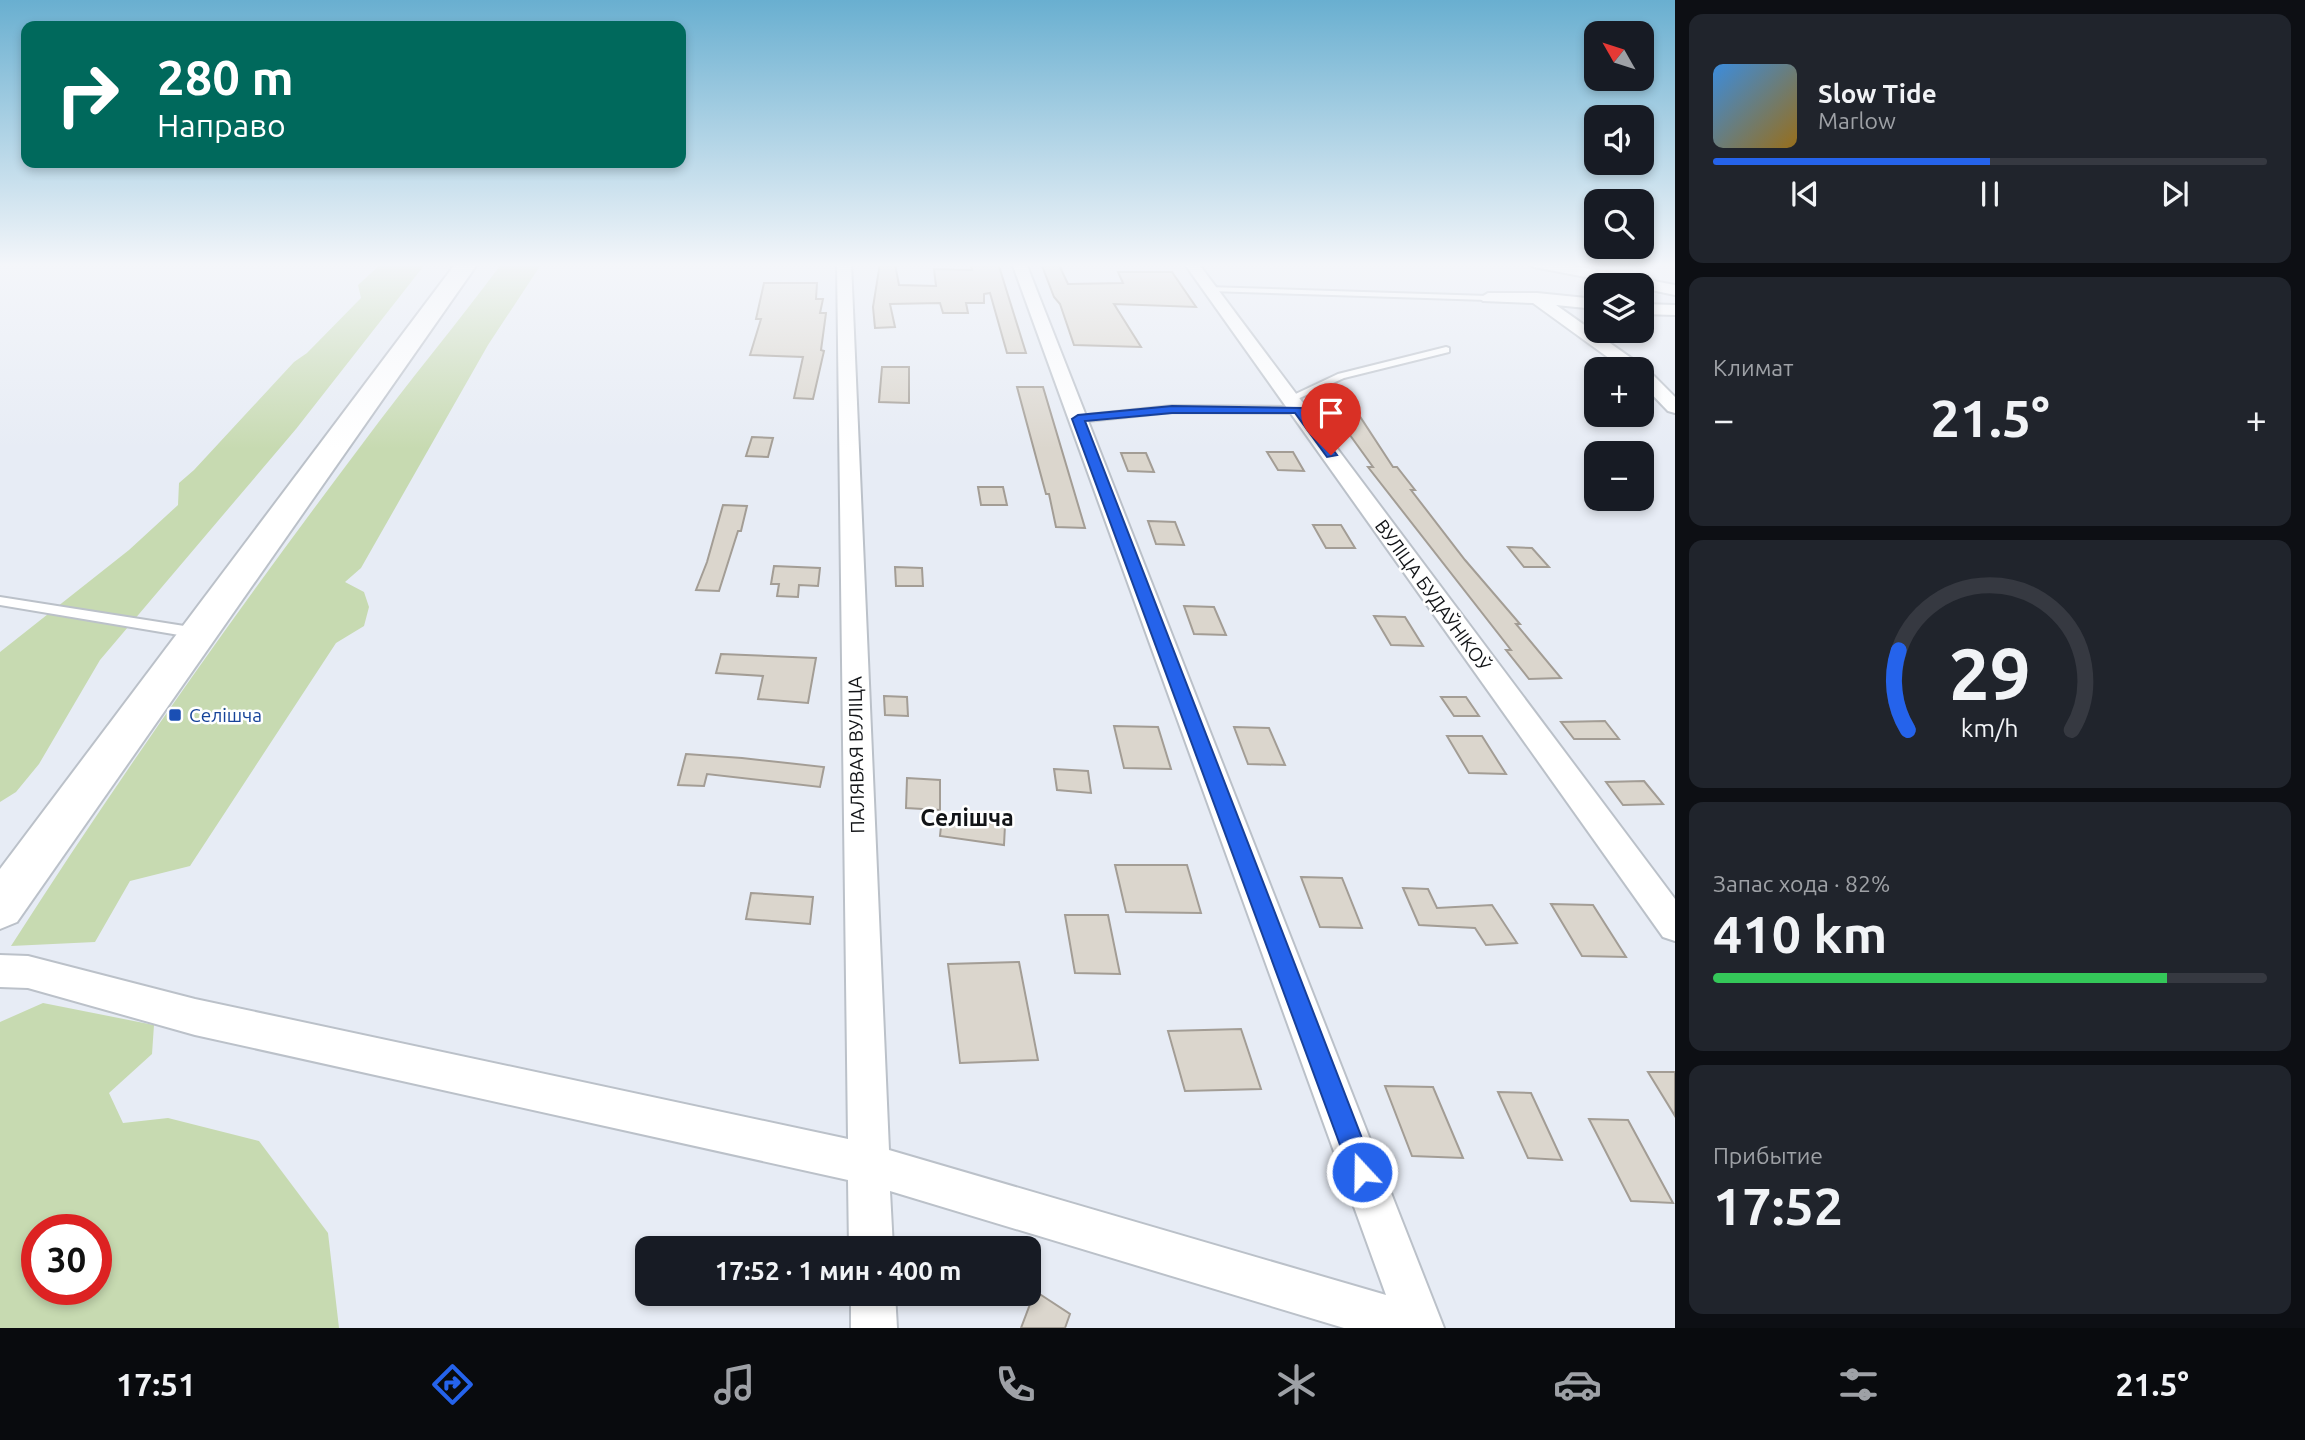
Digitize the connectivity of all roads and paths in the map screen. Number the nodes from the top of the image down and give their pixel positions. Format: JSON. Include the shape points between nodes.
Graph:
{"nodes":[{"id":1,"x":422,"y":325,"type":"edge"},
{"id":2,"x":846,"y":325,"type":"edge"},
{"id":3,"x":1042,"y":325,"type":"edge"},
{"id":4,"x":1236,"y":325,"type":"edge"},
{"id":5,"x":1574,"y":325,"type":"edge"},
{"id":6,"x":1446,"y":350,"type":"dead end"},
{"id":7,"x":1618,"y":357,"type":"edge"},
{"id":8,"x":1654,"y":386,"type":"edge"},
{"id":9,"x":1294,"y":404,"type":"junction"},
{"id":10,"x":1675,"y":407,"type":"edge"},
{"id":11,"x":1078,"y":419,"type":"junction"},
{"id":12,"x":0,"y":601,"type":"edge"},
{"id":13,"x":197,"y":633,"type":"junction"},
{"id":14,"x":0,"y":907,"type":"edge"},
{"id":15,"x":1675,"y":926,"type":"edge"},
{"id":16,"x":0,"y":971,"type":"edge"},
{"id":17,"x":867,"y":1164,"type":"junction"},
{"id":18,"x":870,"y":1236,"type":"edge"},
{"id":19,"x":873,"y":1306,"type":"edge"},
{"id":20,"x":874,"y":1328,"type":"edge"},
{"id":21,"x":1420,"y":1328,"type":"edge"}],
"edges":[{"from":1,"to":13,"type":"main road"},
{"from":2,"to":17,"type":"street","name":"ПАЛЯВАЯ ВУЛІЦА"},
{"from":3,"to":11,"type":"street"},
{"from":4,"to":9,"type":"street","name":"ВУЛІЦА БУДАЎНІКОЎ"},
{"from":5,"to":7,"type":"street"},
{"from":6,"to":9,"type":"lane","via":[[1341,376]]},
{"from":8,"to":10,"type":"street"},
{"from":9,"to":11,"type":"lane"},
{"from":9,"to":15,"type":"street","name":"ВУЛІЦА БУДАЎНІКОЎ"},
{"from":11,"to":21,"type":"street"},
{"from":12,"to":13,"type":"lane"},
{"from":13,"to":14,"type":"main road"},
{"from":16,"to":17,"type":"street","via":[[28,972],[195,1017]]},
{"from":17,"to":18,"type":"street","name":"ПАЛЯВАЯ ВУЛІЦА"},
{"from":17,"to":21,"type":"street"},
{"from":19,"to":20,"type":"street"}]}
